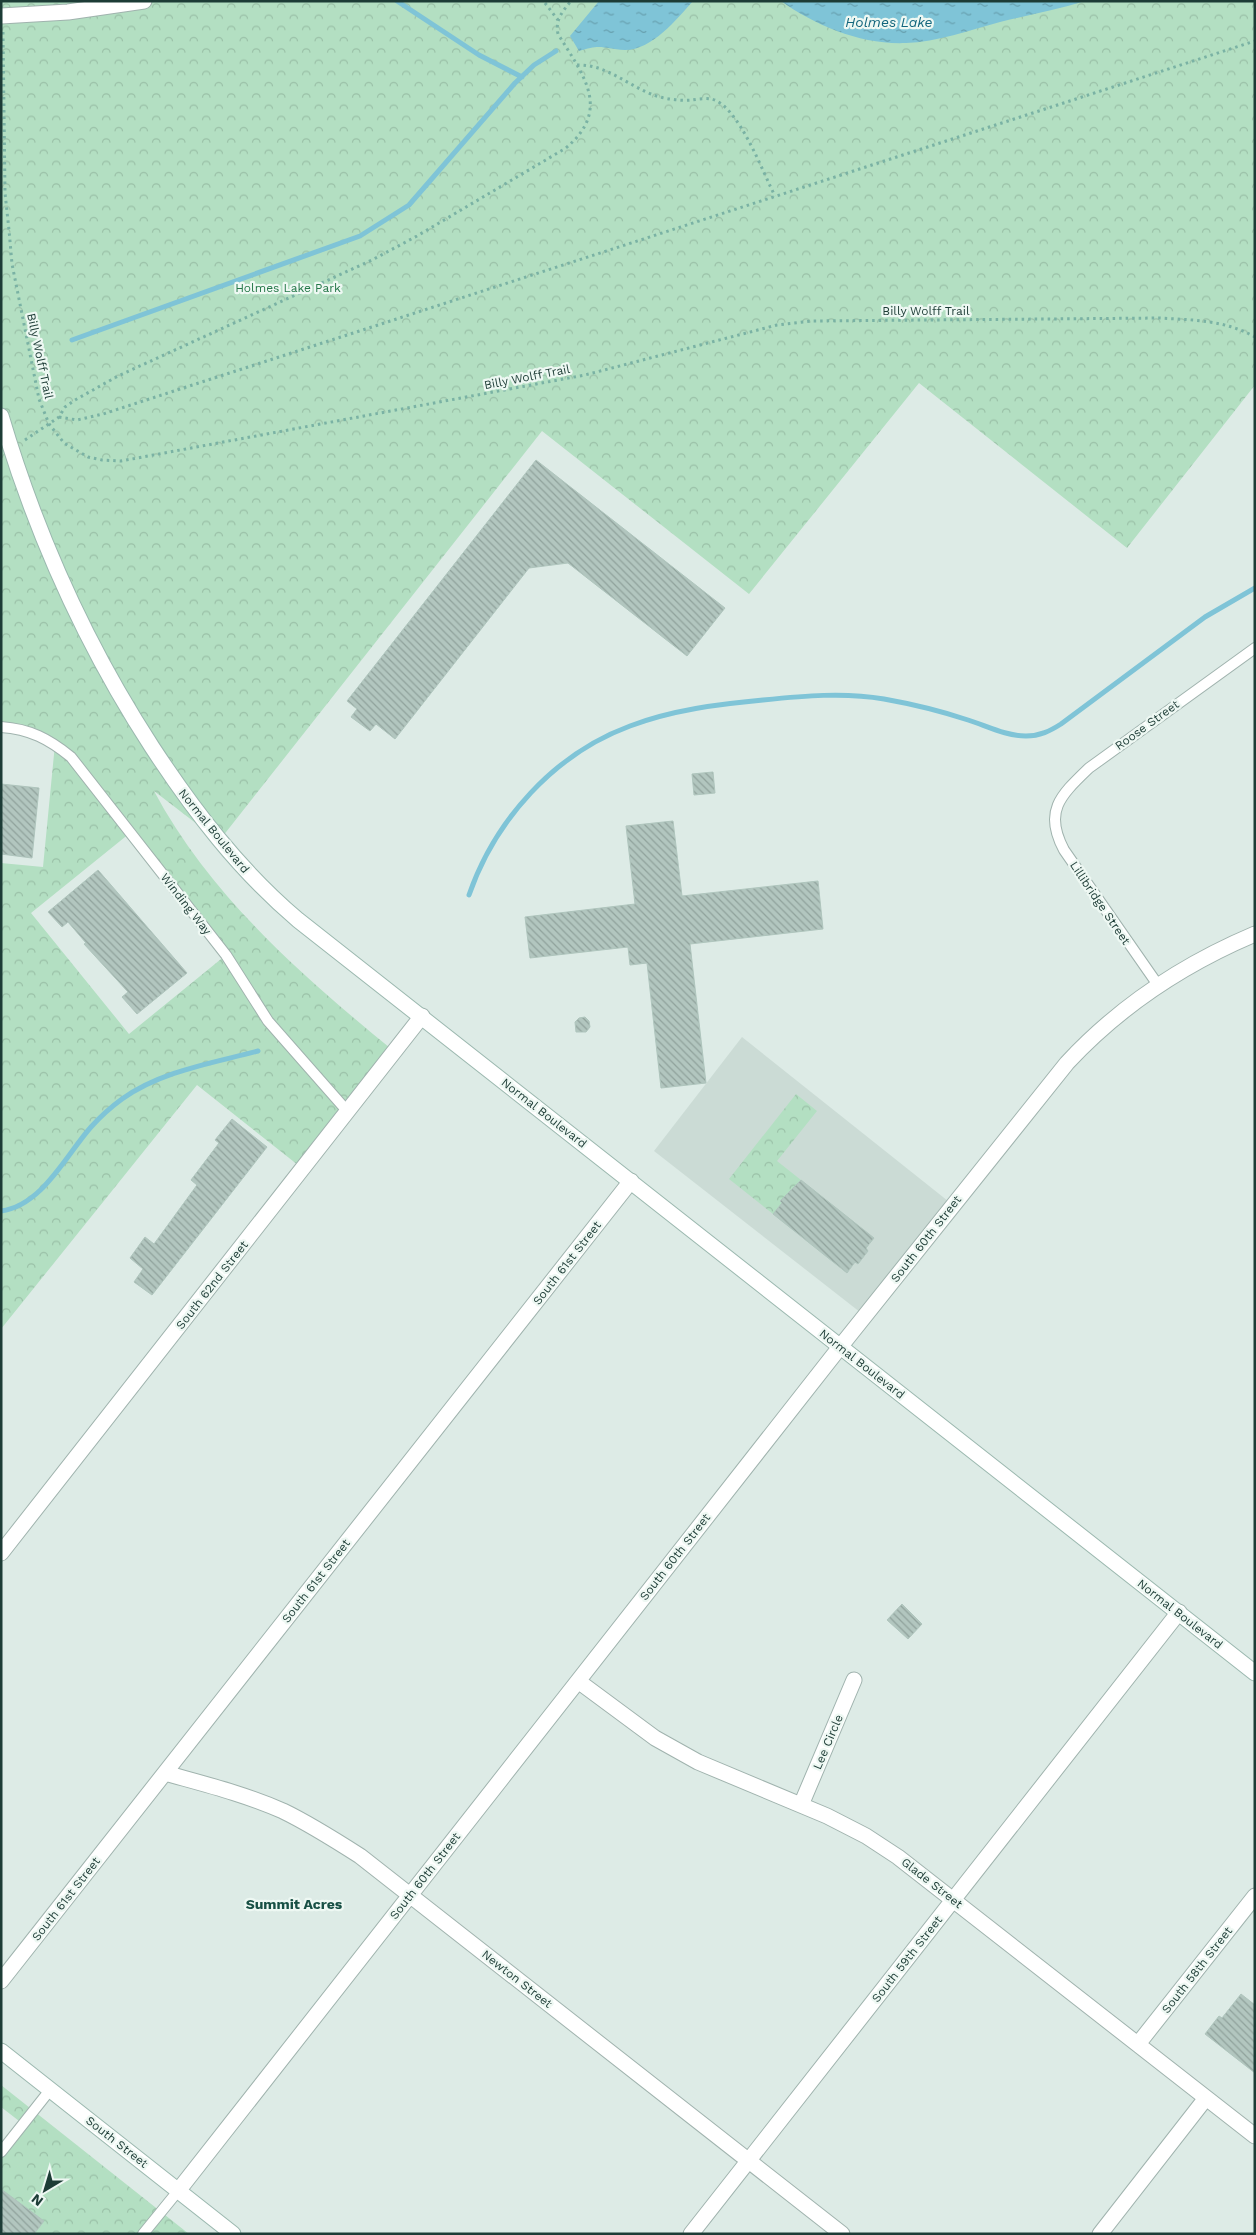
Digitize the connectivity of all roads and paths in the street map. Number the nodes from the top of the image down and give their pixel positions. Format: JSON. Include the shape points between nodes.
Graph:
{"nodes":[{"id":1,"x":144,"y":1,"type":"edge"},
{"id":2,"x":571,"y":1,"type":"edge"},
{"id":3,"x":545,"y":3,"type":"dead end"},
{"id":4,"x":3,"y":16,"type":"edge"},
{"id":5,"x":558,"y":20,"type":"junction"},
{"id":6,"x":1255,"y":41,"type":"edge"},
{"id":7,"x":577,"y":65,"type":"junction"},
{"id":8,"x":3,"y":193,"type":"edge"},
{"id":9,"x":775,"y":196,"type":"junction"},
{"id":10,"x":1255,"y":337,"type":"edge"},
{"id":11,"x":1,"y":416,"type":"edge"},
{"id":12,"x":59,"y":417,"type":"junction"},
{"id":13,"x":49,"y":424,"type":"junction"},
{"id":14,"x":1255,"y":648,"type":"edge"},
{"id":15,"x":1,"y":727,"type":"edge"},
{"id":16,"x":1054,"y":815,"type":"joint"},
{"id":17,"x":1255,"y":934,"type":"edge"},
{"id":18,"x":1158,"y":985,"type":"junction"},
{"id":19,"x":422,"y":1016,"type":"junction"},
{"id":20,"x":348,"y":1112,"type":"junction"},
{"id":21,"x":631,"y":1181,"type":"junction"},
{"id":22,"x":840,"y":1348,"type":"junction"},
{"id":23,"x":1,"y":1553,"type":"edge"},
{"id":24,"x":1179,"y":1612,"type":"junction"},
{"id":25,"x":1255,"y":1673,"type":"edge"},
{"id":26,"x":854,"y":1680,"type":"dead end"},
{"id":27,"x":578,"y":1681,"type":"junction"},
{"id":28,"x":165,"y":1773,"type":"junction"},
{"id":29,"x":801,"y":1805,"type":"junction"},
{"id":30,"x":410,"y":1894,"type":"junction"},
{"id":31,"x":1255,"y":1896,"type":"edge"},
{"id":32,"x":954,"y":1899,"type":"junction"},
{"id":33,"x":1,"y":1981,"type":"edge"},
{"id":34,"x":1138,"y":2044,"type":"junction"},
{"id":35,"x":1,"y":2051,"type":"edge"},
{"id":36,"x":50,"y":2090,"type":"junction"},
{"id":37,"x":1206,"y":2098,"type":"junction"},
{"id":38,"x":1255,"y":2136,"type":"edge"},
{"id":39,"x":1,"y":2152,"type":"edge"},
{"id":40,"x":749,"y":2160,"type":"junction"},
{"id":41,"x":178,"y":2191,"type":"junction"},
{"id":42,"x":143,"y":2234,"type":"edge"},
{"id":43,"x":232,"y":2234,"type":"edge"},
{"id":44,"x":691,"y":2234,"type":"edge"},
{"id":45,"x":842,"y":2234,"type":"edge"},
{"id":46,"x":1100,"y":2234,"type":"edge"}],
"edges":[{"from":1,"to":4,"type":"street","via":[[68,12]]},
{"from":2,"to":5,"type":"path"},
{"from":3,"to":5,"type":"path"},
{"from":4,"to":8,"type":"path","name":"Billy Wolff Trail"},
{"from":5,"to":7,"type":"path","via":[[558,34]]},
{"from":6,"to":9,"type":"path"},
{"from":7,"to":9,"type":"path","via":[[587,64],[612,73],[655,96],[717,101],[737,121]]},
{"from":7,"to":12,"type":"path","via":[[588,91],[591,112],[583,132],[566,148],[394,248],[118,376],[75,400]]},
{"from":8,"to":13,"type":"path","name":"Billy Wolff Trail","via":[[12,264],[39,399]]},
{"from":9,"to":12,"type":"path","via":[[103,414],[77,420]]},
{"from":10,"to":13,"type":"path","name":"Billy Wolff Trail","via":[[1227,325],[1160,318],[811,321],[777,325],[584,375],[120,462],[77,452],[64,443]]},
{"from":11,"to":19,"type":"street","name":"Normal Boulevard","via":[[44,542],[82,628],[127,708],[198,814],[243,869],[278,903]]},
{"from":12,"to":13,"type":"path"},
{"from":14,"to":16,"type":"lane","name":"Roose Street","via":[[1089,768],[1060,798]]},
{"from":15,"to":20,"type":"lane","name":"Winding Way","via":[[37,734],[70,757],[226,955],[268,1021]]},
{"from":16,"to":18,"type":"lane","name":"Lillibridge Street","via":[[1057,837],[1064,850]]},
{"from":17,"to":18,"type":"street","name":"South 60th Street"},
{"from":18,"to":22,"type":"street","name":"South 60th Street","via":[[1112,1019],[1067,1063]]},
{"from":19,"to":20,"type":"street","name":"South 62nd Street"},
{"from":19,"to":21,"type":"street","name":"Normal Boulevard"},
{"from":20,"to":23,"type":"street","name":"South 62nd Street"},
{"from":21,"to":22,"type":"street","name":"Normal Boulevard"},
{"from":21,"to":28,"type":"street","name":"South 61st Street"},
{"from":22,"to":24,"type":"street","name":"Normal Boulevard"},
{"from":22,"to":27,"type":"street","name":"South 60th Street"},
{"from":24,"to":25,"type":"street","name":"Normal Boulevard"},
{"from":24,"to":32,"type":"street","name":"South 59th Street"},
{"from":26,"to":29,"type":"street","name":"Lee Circle"},
{"from":27,"to":29,"type":"street","name":"Glade Street","via":[[655,1738],[698,1762]]},
{"from":27,"to":30,"type":"street","name":"South 60th Street"},
{"from":28,"to":30,"type":"street","name":"Newton Street","via":[[283,1811],[360,1856]]},
{"from":28,"to":33,"type":"street","name":"South 61st Street"},
{"from":29,"to":32,"type":"street","name":"Glade Street","via":[[866,1836]]},
{"from":30,"to":40,"type":"street","name":"Newton Street"},
{"from":30,"to":41,"type":"street","name":"South 60th Street"},
{"from":31,"to":34,"type":"street","name":"South 58th Street"},
{"from":32,"to":34,"type":"street","name":"Glade Street"},
{"from":32,"to":40,"type":"street","name":"South 59th Street"},
{"from":34,"to":37,"type":"street","name":"Glade Street"},
{"from":35,"to":36,"type":"street","name":"South Street"},
{"from":36,"to":39,"type":"lane"},
{"from":36,"to":41,"type":"street","name":"South Street"},
{"from":37,"to":38,"type":"street","name":"Glade Street"},
{"from":37,"to":46,"type":"street"},
{"from":40,"to":44,"type":"street","name":"South 59th Street"},
{"from":40,"to":45,"type":"street","name":"Newton Street"},
{"from":41,"to":42,"type":"lane","name":"South 60th Street"},
{"from":41,"to":43,"type":"street","name":"South Street"}]}
